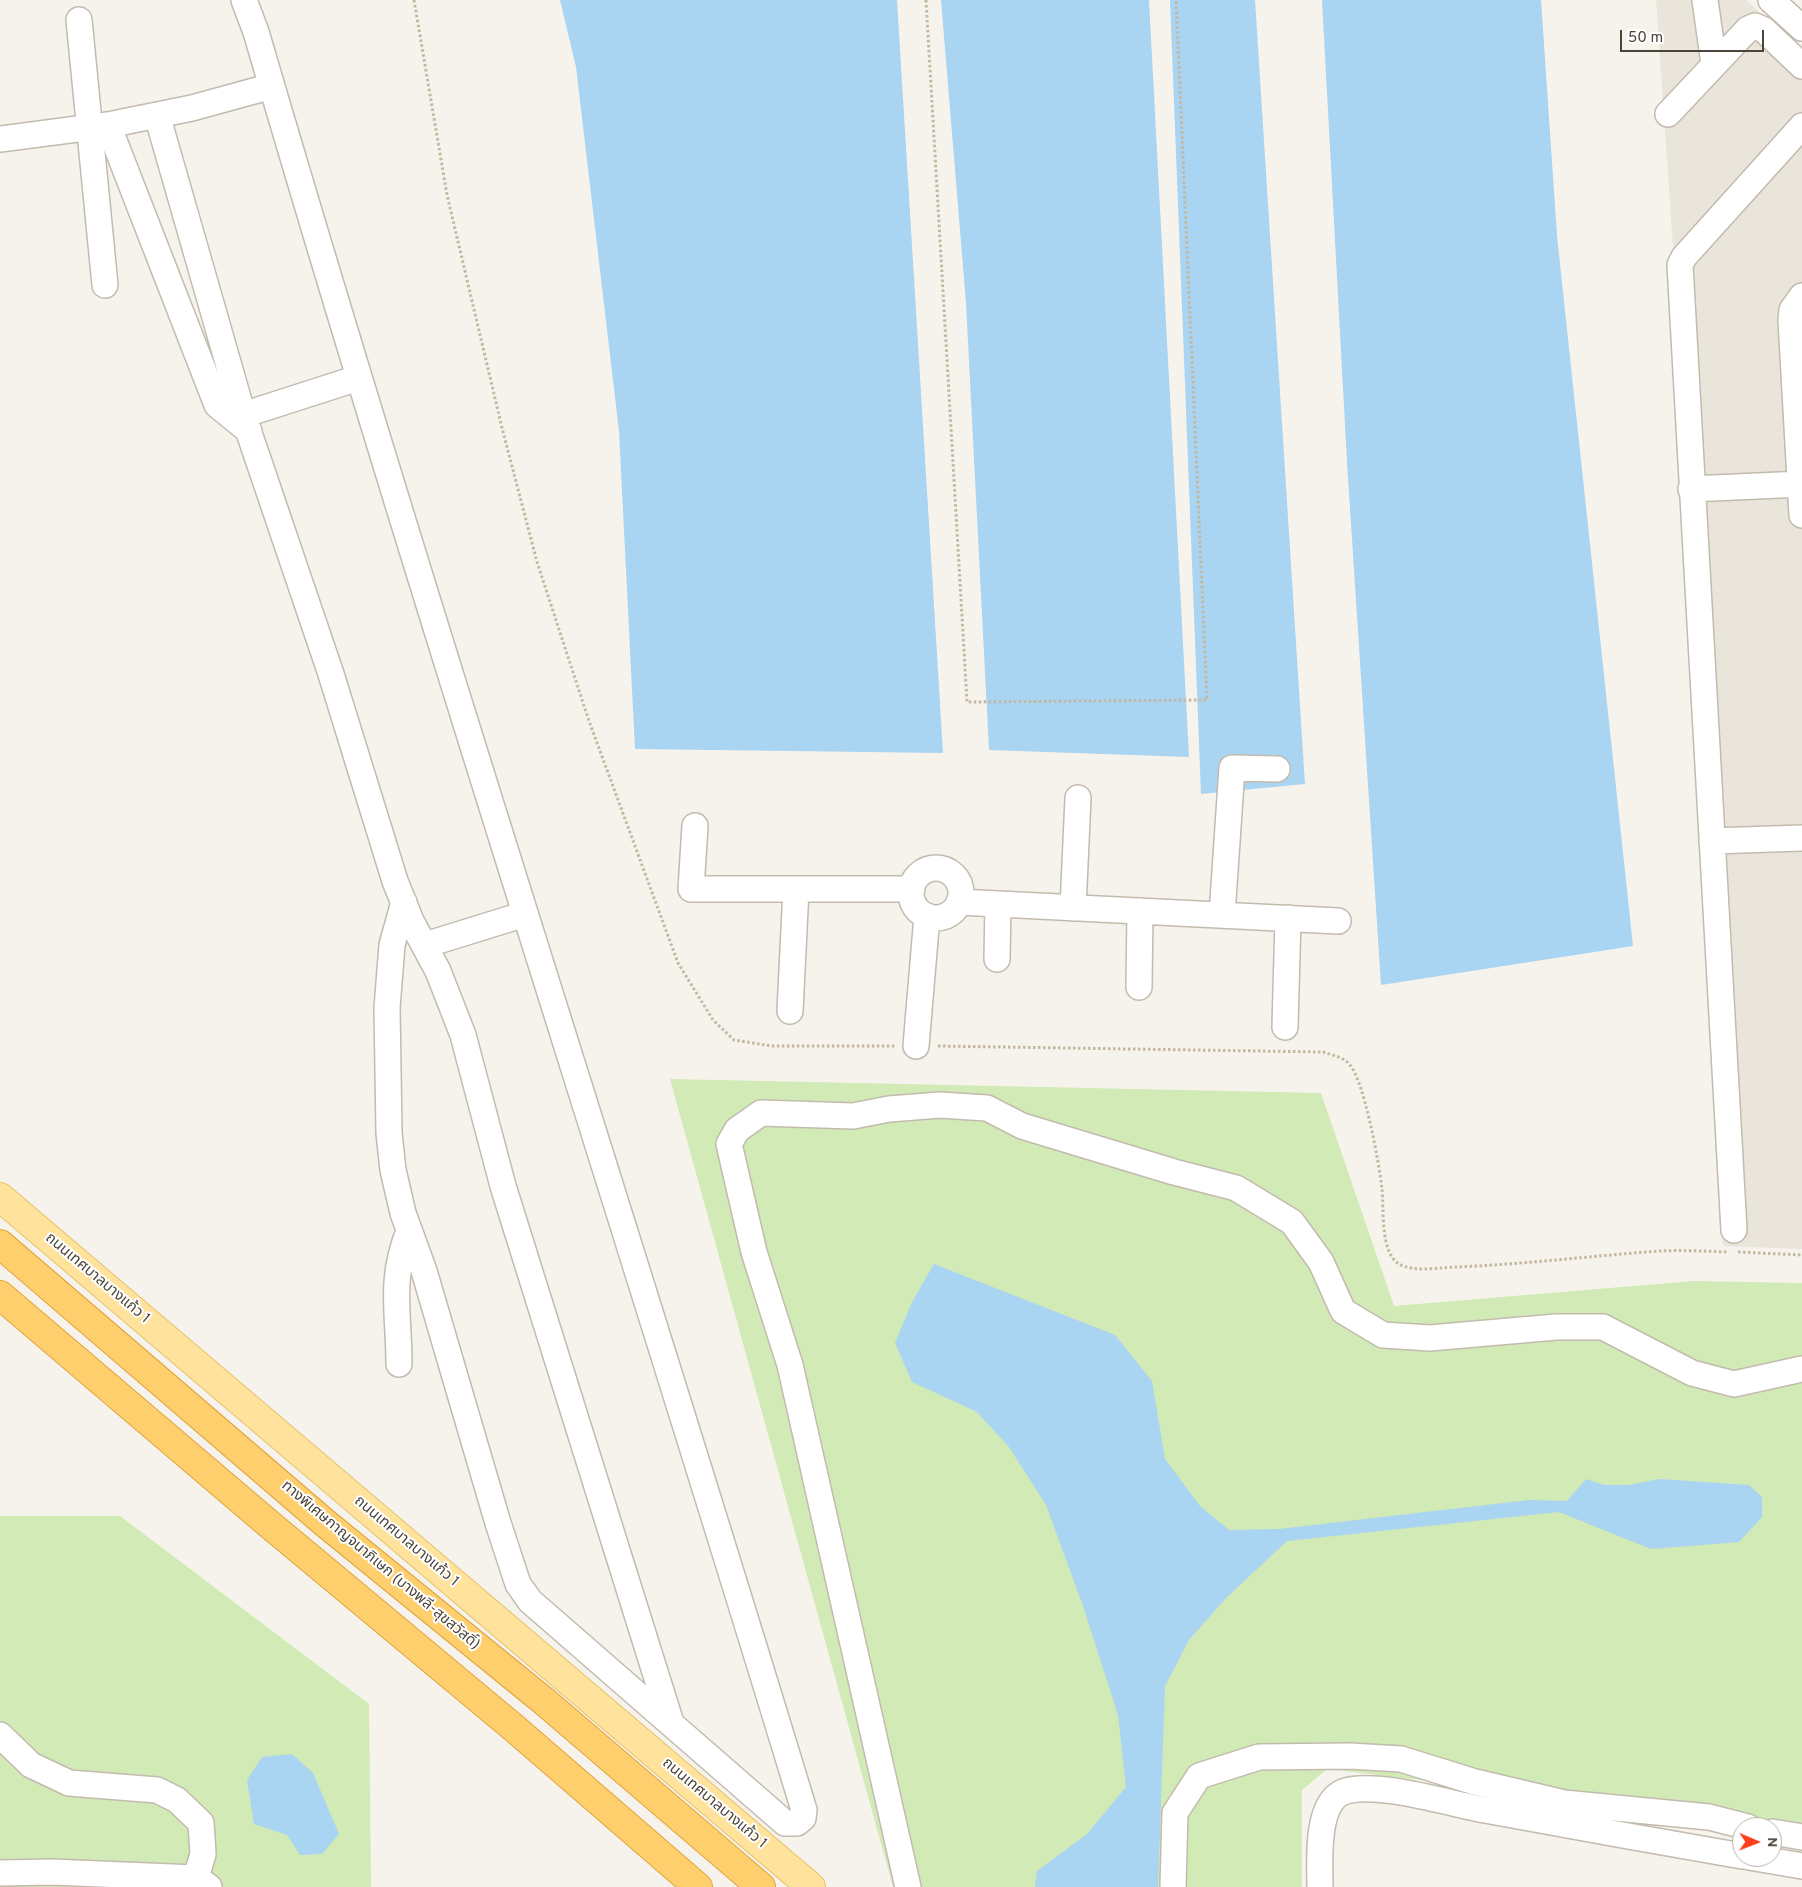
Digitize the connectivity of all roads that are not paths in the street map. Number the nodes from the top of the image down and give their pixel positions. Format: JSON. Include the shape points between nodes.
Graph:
{"nodes":[{"id":1,"x":244,"y":0,"type":"edge"},
{"id":2,"x":1705,"y":0,"type":"edge"},
{"id":3,"x":1771,"y":0,"type":"edge"},
{"id":4,"x":79,"y":20,"type":"dead end"},
{"id":5,"x":1802,"y":28,"type":"edge"},
{"id":6,"x":1714,"y":64,"type":"junction"},
{"id":7,"x":1802,"y":66,"type":"edge"},
{"id":8,"x":272,"y":86,"type":"junction"},
{"id":9,"x":1668,"y":114,"type":"dead end"},
{"id":10,"x":157,"y":115,"type":"junction"},
{"id":11,"x":99,"y":126,"type":"junction"},
{"id":12,"x":1802,"y":126,"type":"edge"},
{"id":13,"x":0,"y":138,"type":"edge"},
{"id":14,"x":105,"y":285,"type":"dead end"},
{"id":15,"x":1802,"y":296,"type":"edge"},
{"id":16,"x":358,"y":378,"type":"junction"},
{"id":17,"x":246,"y":423,"type":"junction"},
{"id":18,"x":1801,"y":484,"type":"edge"},
{"id":19,"x":1691,"y":489,"type":"junction"},
{"id":20,"x":1802,"y":515,"type":"edge"},
{"id":21,"x":1277,"y":769,"type":"dead end"},
{"id":22,"x":1078,"y":798,"type":"dead end"},
{"id":23,"x":695,"y":826,"type":"dead end"},
{"id":24,"x":1802,"y":838,"type":"edge"},
{"id":25,"x":1712,"y":841,"type":"junction"},
{"id":26,"x":796,"y":889,"type":"junction"},
{"id":27,"x":912,"y":889,"type":"junction"},
{"id":28,"x":404,"y":902,"type":"junction"},
{"id":29,"x":959,"y":902,"type":"junction"},
{"id":30,"x":998,"y":904,"type":"junction"},
{"id":31,"x":1073,"y":908,"type":"junction"},
{"id":32,"x":1140,"y":911,"type":"junction"},
{"id":33,"x":525,"y":914,"type":"junction"},
{"id":34,"x":1222,"y":915,"type":"junction"},
{"id":35,"x":927,"y":916,"type":"junction"},
{"id":36,"x":1288,"y":918,"type":"junction"},
{"id":37,"x":1338,"y":920,"type":"dead end"},
{"id":38,"x":425,"y":945,"type":"junction"},
{"id":39,"x":997,"y":959,"type":"dead end"},
{"id":40,"x":1139,"y":987,"type":"dead end"},
{"id":41,"x":790,"y":1012,"type":"dead end"},
{"id":42,"x":1286,"y":1027,"type":"dead end"},
{"id":43,"x":916,"y":1046,"type":"road end"},
{"id":44,"x":0,"y":1197,"type":"edge"},
{"id":45,"x":1734,"y":1230,"type":"dead end"},
{"id":46,"x":409,"y":1231,"type":"junction"},
{"id":47,"x":0,"y":1244,"type":"edge"},
{"id":48,"x":0,"y":1295,"type":"edge"},
{"id":49,"x":399,"y":1364,"type":"dead end"},
{"id":50,"x":1802,"y":1369,"type":"edge"},
{"id":51,"x":671,"y":1723,"type":"junction"},
{"id":52,"x":0,"y":1735,"type":"edge"},
{"id":53,"x":1732,"y":1823,"type":"edge"},
{"id":54,"x":1782,"y":1834,"type":"edge"},
{"id":55,"x":1802,"y":1837,"type":"edge"},
{"id":56,"x":1732,"y":1854,"type":"edge"},
{"id":57,"x":1782,"y":1863,"type":"edge"},
{"id":58,"x":1802,"y":1866,"type":"edge"},
{"id":59,"x":0,"y":1873,"type":"edge"},
{"id":60,"x":202,"y":1883,"type":"edge"},
{"id":61,"x":698,"y":1887,"type":"edge"},
{"id":62,"x":761,"y":1887,"type":"edge"},
{"id":63,"x":811,"y":1887,"type":"edge"},
{"id":64,"x":908,"y":1887,"type":"edge"},
{"id":65,"x":1173,"y":1887,"type":"edge"},
{"id":66,"x":1320,"y":1887,"type":"edge"}],
"edges":[{"from":1,"to":8,"type":"street"},
{"from":2,"to":6,"type":"street"},
{"from":3,"to":5,"type":"street"},
{"from":4,"to":11,"type":"street"},
{"from":6,"to":7,"type":"street","via":[[1748,29],[1755,26],[1764,30]]},
{"from":6,"to":9,"type":"street"},
{"from":8,"to":10,"type":"street"},
{"from":8,"to":16,"type":"street"},
{"from":10,"to":11,"type":"street"},
{"from":10,"to":17,"type":"street"},
{"from":11,"to":13,"type":"street"},
{"from":11,"to":14,"type":"street"},
{"from":11,"to":17,"type":"street","via":[[217,405]]},
{"from":12,"to":19,"type":"street","via":[[1680,265]]},
{"from":15,"to":18,"type":"street","via":[[1792,310],[1791,320]]},
{"from":16,"to":17,"type":"street"},
{"from":16,"to":33,"type":"street"},
{"from":17,"to":28,"type":"street"},
{"from":18,"to":19,"type":"street"},
{"from":18,"to":20,"type":"street"},
{"from":19,"to":25,"type":"street"},
{"from":21,"to":34,"type":"street","via":[[1232,768]]},
{"from":22,"to":31,"type":"street"},
{"from":23,"to":26,"type":"street","via":[[691,889]]},
{"from":24,"to":25,"type":"street"},
{"from":25,"to":45,"type":"street"},
{"from":26,"to":27,"type":"street"},
{"from":26,"to":41,"type":"street"},
{"from":27,"to":29,"type":"street","via":[[927,870],[943,869],[951,873],[960,886]]},
{"from":27,"to":35,"type":"street","via":[[915,906]]},
{"from":28,"to":38,"type":"street"},
{"from":28,"to":46,"type":"street","via":[[392,945],[388,1008],[389,1133],[393,1170]]},
{"from":29,"to":30,"type":"street"},
{"from":29,"to":35,"type":"street","via":[[955,909],[942,917]]},
{"from":30,"to":31,"type":"street"},
{"from":30,"to":39,"type":"street"},
{"from":31,"to":32,"type":"street"},
{"from":32,"to":34,"type":"street"},
{"from":32,"to":40,"type":"street"},
{"from":33,"to":38,"type":"street"},
{"from":33,"to":51,"type":"street","via":[[719,1529],[804,1810],[803,1818],[797,1823],[785,1823]]},
{"from":34,"to":36,"type":"street"},
{"from":35,"to":43,"type":"street"},
{"from":36,"to":37,"type":"street"},
{"from":36,"to":42,"type":"street"},
{"from":38,"to":51,"type":"street","via":[[463,1035],[506,1195]]},
{"from":44,"to":63,"type":"main road","name":"ถนนเทศบาลบางแก้ว 1"},
{"from":46,"to":49,"type":"street","via":[[396,1275]]},
{"from":46,"to":51,"type":"street","via":[[424,1271],[518,1584],[530,1601]]},
{"from":47,"to":62,"type":"highway","name":"ทางพิเศษกาญจนาภิเษก (บางพลี-สุขสวัสดิ์)","via":[[325,1523],[545,1702]]},
{"from":48,"to":61,"type":"highway"},
{"from":50,"to":64,"type":"street","via":[[1734,1384],[1692,1373],[1603,1327],[1556,1327],[1430,1338],[1384,1335],[1343,1311],[1321,1262],[1292,1222],[1236,1188],[1022,1126],[987,1108],[889,1109],[853,1116],[761,1113],[737,1130],[729,1144],[754,1252],[790,1365]]},
{"from":52,"to":60,"type":"street","via":[[31,1766],[69,1783],[157,1790],[177,1800],[201,1823]]},
{"from":53,"to":65,"type":"street","via":[[1709,1817],[1564,1803],[1475,1782],[1401,1759],[1259,1757],[1199,1776],[1175,1813]]},
{"from":54,"to":55,"type":"street"},
{"from":56,"to":66,"type":"street","via":[[1481,1810],[1409,1794],[1360,1790],[1342,1793],[1330,1805],[1323,1820]]},
{"from":57,"to":58,"type":"street"},
{"from":59,"to":60,"type":"street","via":[[52,1872]]}]}
